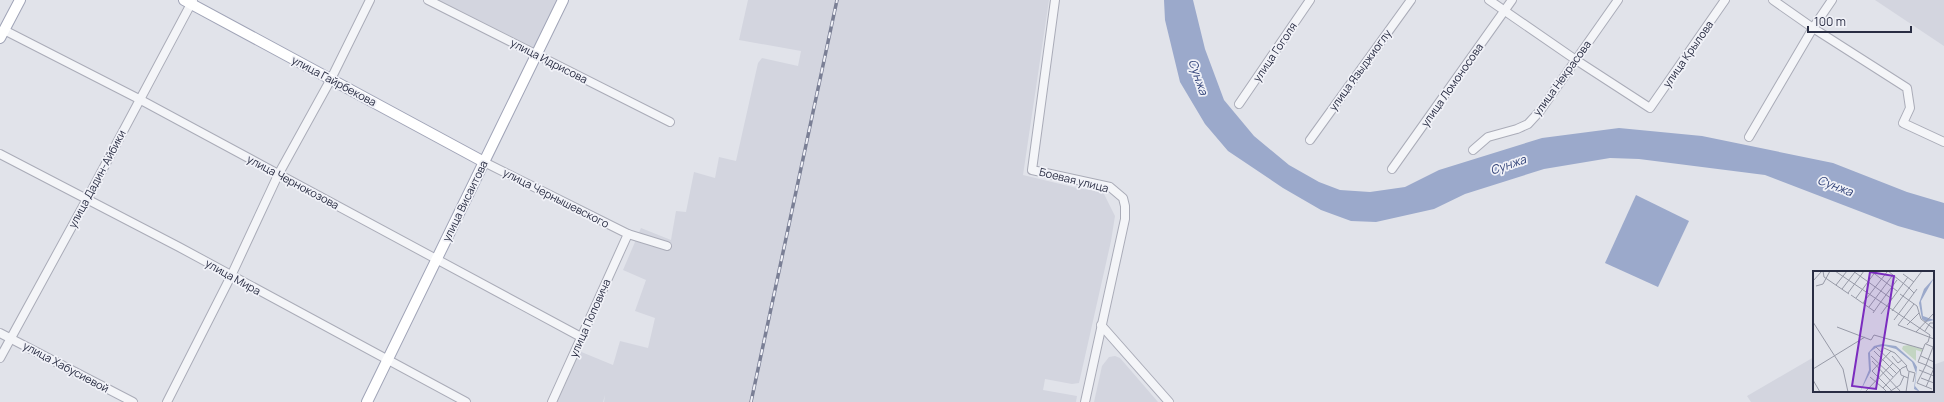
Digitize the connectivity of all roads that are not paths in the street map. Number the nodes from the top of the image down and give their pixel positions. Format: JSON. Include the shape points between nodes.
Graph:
{"nodes":[{"id":1,"x":20,"y":0,"type":"edge"},
{"id":2,"x":370,"y":0,"type":"edge"},
{"id":3,"x":428,"y":0,"type":"edge"},
{"id":4,"x":563,"y":0,"type":"edge"},
{"id":5,"x":1055,"y":0,"type":"edge"},
{"id":6,"x":1310,"y":0,"type":"edge"},
{"id":7,"x":1410,"y":0,"type":"edge"},
{"id":8,"x":1489,"y":0,"type":"edge"},
{"id":9,"x":1512,"y":0,"type":"edge"},
{"id":10,"x":1618,"y":0,"type":"edge"},
{"id":11,"x":1725,"y":0,"type":"edge"},
{"id":12,"x":1773,"y":0,"type":"edge"},
{"id":13,"x":1832,"y":0,"type":"edge"},
{"id":14,"x":189,"y":1,"type":"edge"},
{"id":15,"x":1504,"y":11,"type":"junction"},
{"id":16,"x":1813,"y":28,"type":"junction"},
{"id":17,"x":2,"y":34,"type":"edge"},
{"id":18,"x":536,"y":54,"type":"junction"},
{"id":19,"x":1576,"y":60,"type":"junction"},
{"id":20,"x":331,"y":79,"type":"junction"},
{"id":21,"x":139,"y":100,"type":"junction"},
{"id":22,"x":1239,"y":104,"type":"dead end"},
{"id":23,"x":670,"y":122,"type":"dead end"},
{"id":24,"x":1749,"y":138,"type":"dead end"},
{"id":25,"x":1310,"y":140,"type":"dead end"},
{"id":26,"x":1944,"y":142,"type":"edge"},
{"id":27,"x":1473,"y":150,"type":"dead end"},
{"id":28,"x":0,"y":154,"type":"edge"},
{"id":29,"x":484,"y":162,"type":"junction"},
{"id":30,"x":1392,"y":169,"type":"dead end"},
{"id":31,"x":278,"y":175,"type":"junction"},
{"id":32,"x":87,"y":199,"type":"junction"},
{"id":33,"x":628,"y":234,"type":"junction"},
{"id":34,"x":667,"y":246,"type":"dead end"},
{"id":35,"x":437,"y":258,"type":"junction"},
{"id":36,"x":231,"y":276,"type":"junction"},
{"id":37,"x":1101,"y":325,"type":"junction"},
{"id":38,"x":0,"y":333,"type":"edge"},
{"id":39,"x":581,"y":337,"type":"junction"},
{"id":40,"x":10,"y":338,"type":"junction"},
{"id":41,"x":0,"y":358,"type":"edge"},
{"id":42,"x":387,"y":360,"type":"junction"},
{"id":43,"x":133,"y":402,"type":"edge"},
{"id":44,"x":167,"y":402,"type":"edge"},
{"id":45,"x":367,"y":402,"type":"edge"},
{"id":46,"x":466,"y":402,"type":"edge"},
{"id":47,"x":552,"y":402,"type":"edge"},
{"id":48,"x":1085,"y":402,"type":"edge"},
{"id":49,"x":1169,"y":402,"type":"edge"}],
"edges":[{"from":1,"to":17,"type":"main road"},
{"from":2,"to":20,"type":"street"},
{"from":3,"to":18,"type":"street","name":"улица Идрисова"},
{"from":4,"to":18,"type":"main road","name":"улица Висаитова"},
{"from":5,"to":37,"type":"street","name":"Боевая улица","via":[[1032,170],[1110,187],[1122,198],[1125,220]]},
{"from":6,"to":22,"type":"street","name":"улица Гоголя"},
{"from":7,"to":25,"type":"street","name":"улица Языджиоглу"},
{"from":8,"to":15,"type":"street"},
{"from":9,"to":15,"type":"street","name":"улица Ломоносова"},
{"from":10,"to":19,"type":"street","name":"улица Некрасова"},
{"from":11,"to":19,"type":"street","name":"улица Крылова","via":[[1650,108]]},
{"from":12,"to":16,"type":"street"},
{"from":13,"to":16,"type":"street"},
{"from":14,"to":20,"type":"main road","name":"улица Гайрбекова"},
{"from":14,"to":21,"type":"street","name":"улица Дадин-Айбики"},
{"from":15,"to":19,"type":"street"},
{"from":15,"to":30,"type":"street","name":"улица Ломоносова"},
{"from":16,"to":24,"type":"street"},
{"from":16,"to":26,"type":"street","via":[[1907,88],[1910,108],[1903,123]]},
{"from":17,"to":21,"type":"street","name":"улица Чернокозова"},
{"from":18,"to":23,"type":"street","name":"улица Идрисова"},
{"from":18,"to":29,"type":"main road","name":"улица Висаитова"},
{"from":19,"to":27,"type":"street","name":"улица Некрасова","via":[[1528,124],[1488,137]]},
{"from":20,"to":29,"type":"main road","name":"улица Гайрбекова"},
{"from":20,"to":31,"type":"street"},
{"from":21,"to":31,"type":"street","name":"улица Чернокозова"},
{"from":21,"to":32,"type":"street","name":"улица Дадин-Айбики"},
{"from":28,"to":32,"type":"street","name":"улица Мира"},
{"from":29,"to":33,"type":"street","name":"улица Чернышевского"},
{"from":29,"to":35,"type":"main road","name":"улица Висаитова"},
{"from":31,"to":35,"type":"street","name":"улица Чернокозова"},
{"from":31,"to":36,"type":"street"},
{"from":32,"to":36,"type":"street","name":"улица Мира"},
{"from":32,"to":40,"type":"street","name":"улица Дадин-Айбики"},
{"from":33,"to":34,"type":"street","name":"улица Чернышевского"},
{"from":33,"to":39,"type":"street","name":"улица Поповича"},
{"from":35,"to":39,"type":"street","name":"улица Чернокозова"},
{"from":35,"to":42,"type":"main road","name":"улица Висаитова"},
{"from":36,"to":42,"type":"street","name":"улица Мира"},
{"from":36,"to":44,"type":"street"},
{"from":37,"to":48,"type":"street","name":"Боевая улица"},
{"from":37,"to":49,"type":"street"},
{"from":38,"to":40,"type":"street","name":"улица Хабусиевой"},
{"from":39,"to":47,"type":"street","name":"улица Поповича"},
{"from":40,"to":41,"type":"street","name":"улица Дадин-Айбики"},
{"from":40,"to":43,"type":"street","name":"улица Хабусиевой"},
{"from":42,"to":45,"type":"main road","name":"улица Висаитова"},
{"from":42,"to":46,"type":"street","name":"улица Мира"}]}
